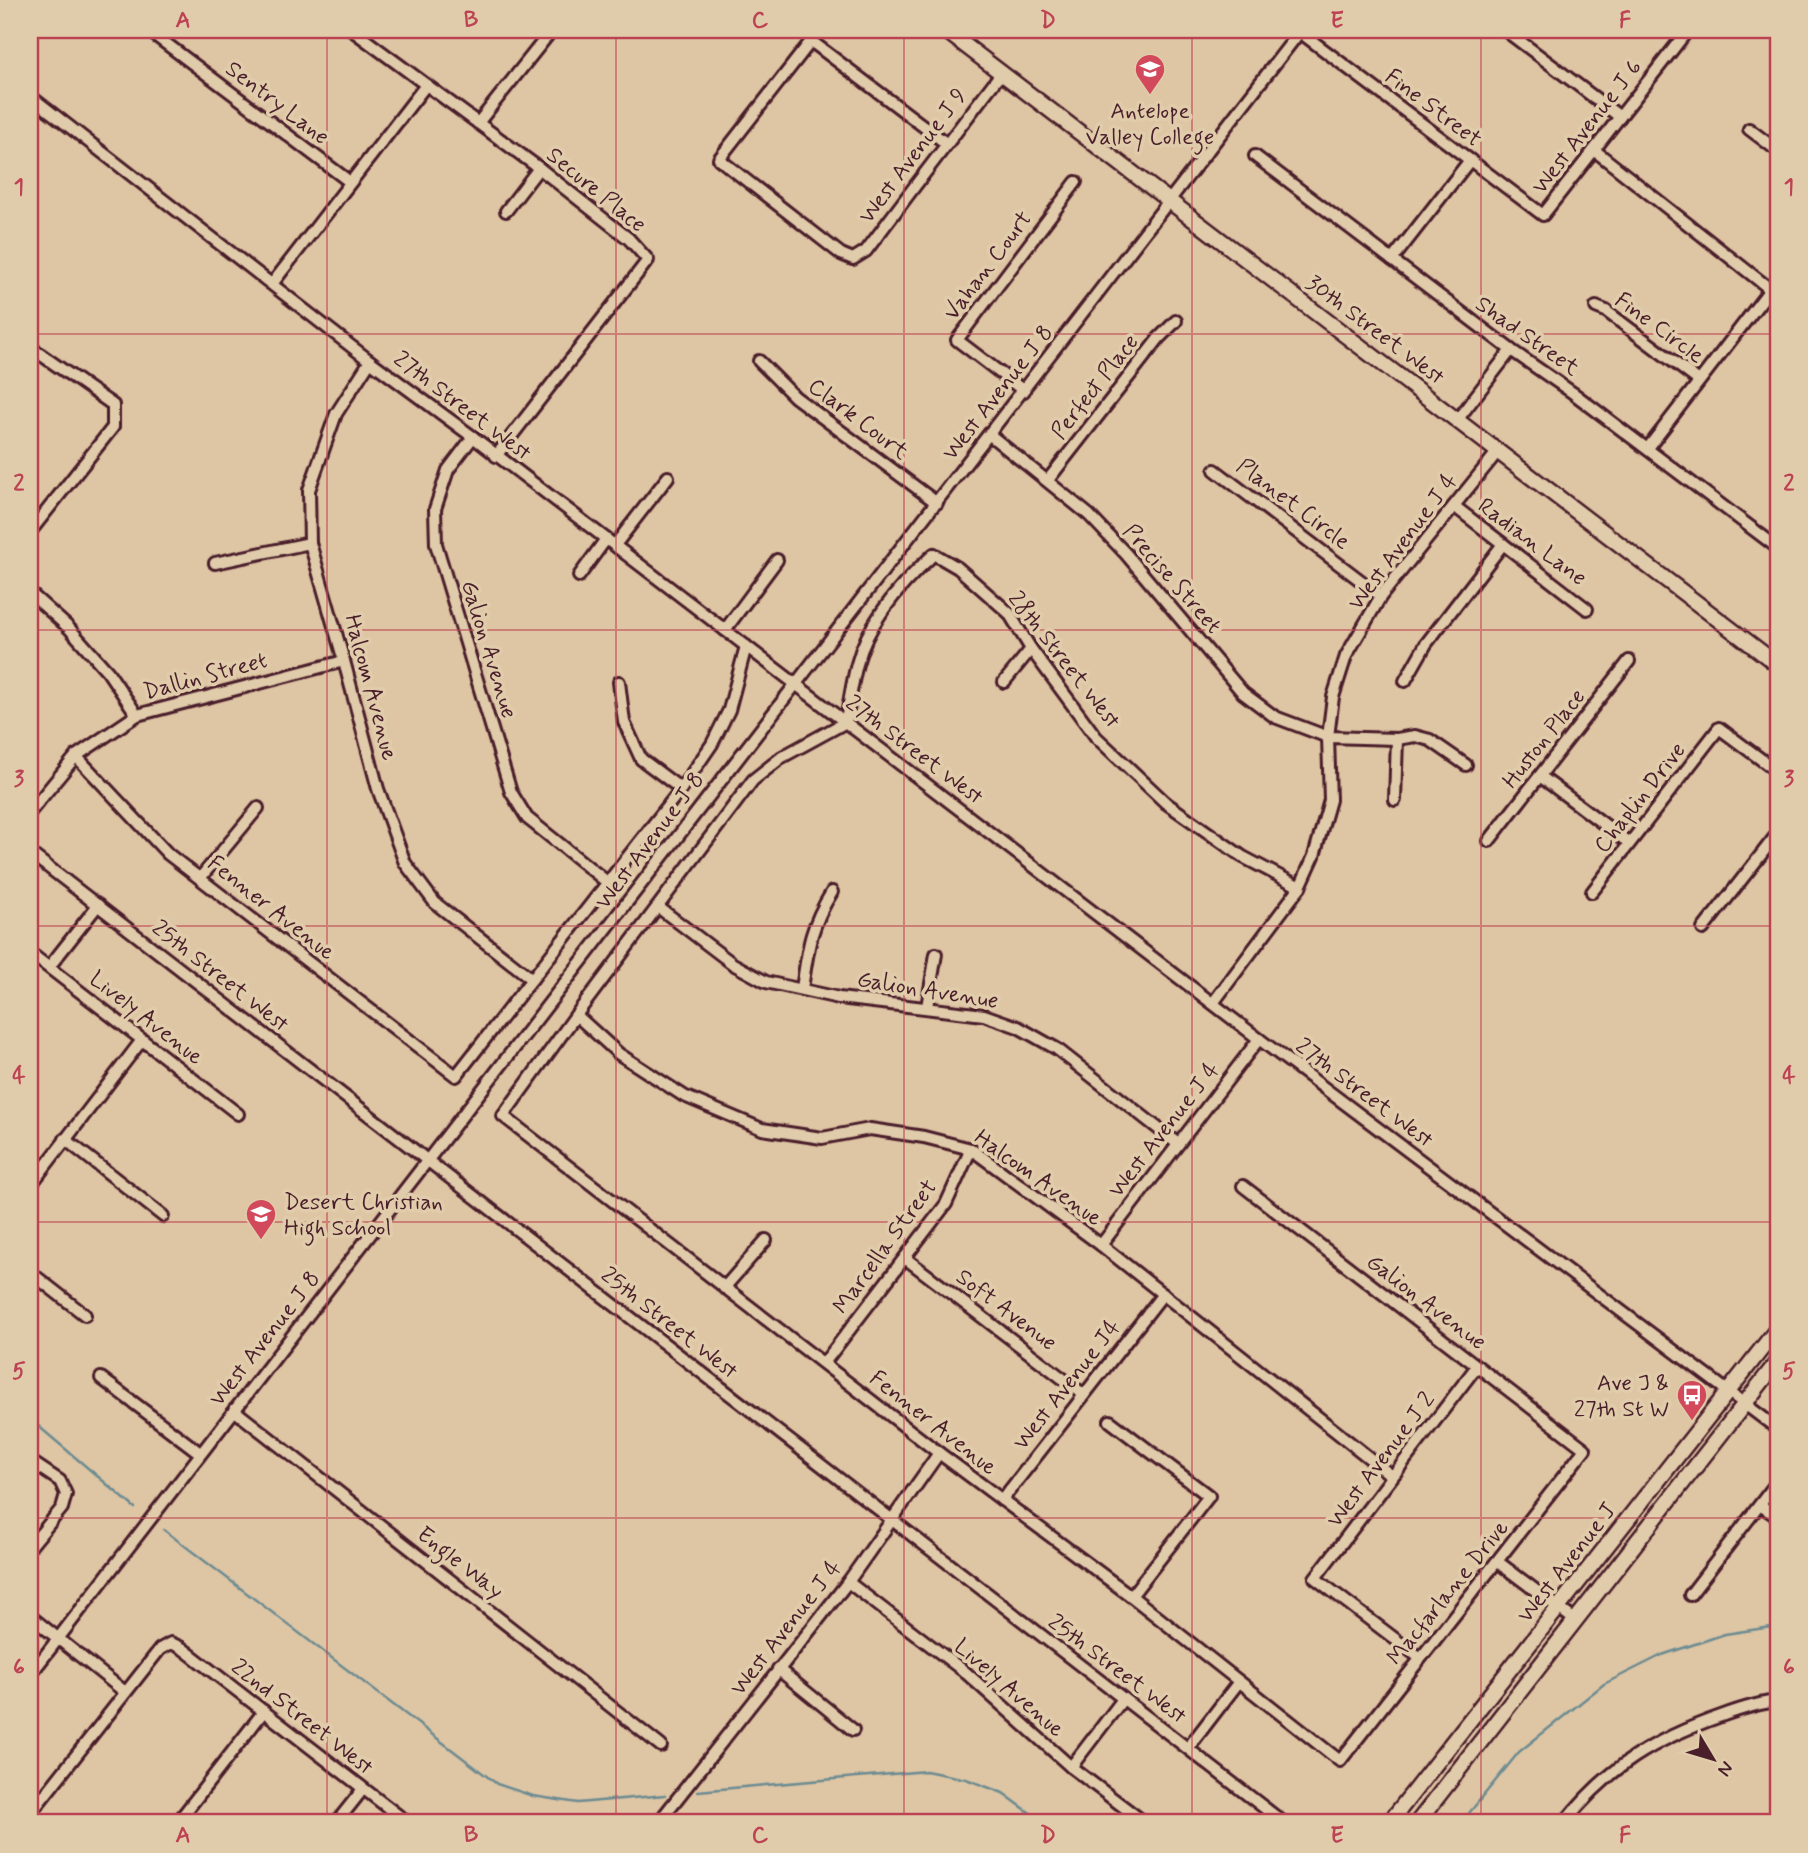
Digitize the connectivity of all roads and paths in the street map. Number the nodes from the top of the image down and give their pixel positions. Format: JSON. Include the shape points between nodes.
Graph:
{"nodes":[{"id":1,"x":148,"y":30,"type":"edge"},
{"id":2,"x":352,"y":30,"type":"edge"},
{"id":3,"x":552,"y":30,"type":"edge"},
{"id":4,"x":945,"y":30,"type":"edge"},
{"id":5,"x":1505,"y":30,"type":"edge"},
{"id":6,"x":1688,"y":30,"type":"edge"},
{"id":7,"x":1301,"y":31,"type":"edge"},
{"id":8,"x":1002,"y":72,"type":"junction"},
{"id":9,"x":426,"y":85,"type":"junction"},
{"id":10,"x":30,"y":96,"type":"edge"},
{"id":11,"x":1620,"y":117,"type":"junction"},
{"id":12,"x":478,"y":123,"type":"junction"},
{"id":13,"x":1749,"y":129,"type":"dead end"},
{"id":14,"x":947,"y":144,"type":"junction"},
{"id":15,"x":1594,"y":150,"type":"junction"},
{"id":16,"x":1778,"y":151,"type":"edge"},
{"id":17,"x":1255,"y":156,"type":"dead end"},
{"id":18,"x":1469,"y":160,"type":"junction"},
{"id":19,"x":538,"y":169,"type":"junction"},
{"id":20,"x":350,"y":182,"type":"junction"},
{"id":21,"x":1076,"y":182,"type":"dead end"},
{"id":22,"x":1168,"y":201,"type":"junction"},
{"id":23,"x":506,"y":211,"type":"dead end"},
{"id":24,"x":1543,"y":215,"type":"joint"},
{"id":25,"x":1392,"y":260,"type":"junction"},
{"id":26,"x":1778,"y":279,"type":"edge"},
{"id":27,"x":272,"y":284,"type":"junction"},
{"id":28,"x":1770,"y":289,"type":"junction"},
{"id":29,"x":1595,"y":307,"type":"dead end"},
{"id":30,"x":1176,"y":321,"type":"dead end"},
{"id":31,"x":30,"y":347,"type":"edge"},
{"id":32,"x":1511,"y":350,"type":"junction"},
{"id":33,"x":370,"y":361,"type":"junction"},
{"id":34,"x":759,"y":361,"type":"dead end"},
{"id":35,"x":1699,"y":381,"type":"junction"},
{"id":36,"x":1024,"y":391,"type":"junction"},
{"id":37,"x":1458,"y":419,"type":"junction"},
{"id":38,"x":990,"y":435,"type":"junction"},
{"id":39,"x":473,"y":437,"type":"junction"},
{"id":40,"x":1648,"y":448,"type":"junction"},
{"id":41,"x":1499,"y":450,"type":"junction"},
{"id":42,"x":496,"y":456,"type":"junction"},
{"id":43,"x":1215,"y":470,"type":"dead end"},
{"id":44,"x":667,"y":477,"type":"dead end"},
{"id":45,"x":1048,"y":480,"type":"junction"},
{"id":46,"x":937,"y":503,"type":"junction"},
{"id":47,"x":1454,"y":506,"type":"junction"},
{"id":48,"x":30,"y":532,"type":"edge"},
{"id":49,"x":611,"y":542,"type":"junction"},
{"id":50,"x":310,"y":543,"type":"junction"},
{"id":51,"x":1503,"y":544,"type":"junction"},
{"id":52,"x":1778,"y":548,"type":"edge"},
{"id":53,"x":777,"y":560,"type":"dead end"},
{"id":54,"x":215,"y":563,"type":"dead end"},
{"id":55,"x":579,"y":576,"type":"dead end"},
{"id":56,"x":30,"y":593,"type":"edge"},
{"id":57,"x":1381,"y":596,"type":"junction"},
{"id":58,"x":1587,"y":608,"type":"dead end"},
{"id":59,"x":725,"y":630,"type":"junction"},
{"id":60,"x":746,"y":646,"type":"junction"},
{"id":61,"x":1031,"y":649,"type":"junction"},
{"id":62,"x":344,"y":660,"type":"junction"},
{"id":63,"x":1629,"y":661,"type":"dead end"},
{"id":64,"x":1778,"y":665,"type":"edge"},
{"id":65,"x":1405,"y":681,"type":"dead end"},
{"id":66,"x":619,"y":682,"type":"dead end"},
{"id":67,"x":1004,"y":682,"type":"dead end"},
{"id":68,"x":795,"y":683,"type":"junction"},
{"id":69,"x":137,"y":715,"type":"junction"},
{"id":70,"x":846,"y":722,"type":"junction"},
{"id":71,"x":1328,"y":737,"type":"junction"},
{"id":72,"x":1397,"y":739,"type":"junction"},
{"id":73,"x":76,"y":756,"type":"junction"},
{"id":74,"x":1466,"y":765,"type":"dead end"},
{"id":75,"x":1778,"y":772,"type":"edge"},
{"id":76,"x":1540,"y":776,"type":"junction"},
{"id":77,"x":681,"y":789,"type":"junction"},
{"id":78,"x":1395,"y":800,"type":"dead end"},
{"id":79,"x":258,"y":808,"type":"dead end"},
{"id":80,"x":30,"y":812,"type":"edge"},
{"id":81,"x":1778,"y":833,"type":"edge"},
{"id":82,"x":1489,"y":841,"type":"dead end"},
{"id":83,"x":1629,"y":843,"type":"junction"},
{"id":84,"x":30,"y":853,"type":"edge"},
{"id":85,"x":201,"y":877,"type":"junction"},
{"id":86,"x":607,"y":881,"type":"junction"},
{"id":87,"x":1300,"y":887,"type":"junction"},
{"id":88,"x":832,"y":891,"type":"dead end"},
{"id":89,"x":1592,"y":892,"type":"dead end"},
{"id":90,"x":98,"y":905,"type":"junction"},
{"id":91,"x":659,"y":906,"type":"junction"},
{"id":92,"x":1703,"y":929,"type":"dead end"},
{"id":93,"x":30,"y":953,"type":"edge"},
{"id":94,"x":936,"y":954,"type":"dead end"},
{"id":95,"x":49,"y":967,"type":"junction"},
{"id":96,"x":532,"y":979,"type":"junction"},
{"id":97,"x":802,"y":989,"type":"junction"},
{"id":98,"x":1213,"y":1003,"type":"junction"},
{"id":99,"x":927,"y":1007,"type":"junction"},
{"id":100,"x":576,"y":1015,"type":"junction"},
{"id":101,"x":1259,"y":1039,"type":"junction"},
{"id":102,"x":142,"y":1040,"type":"junction"},
{"id":103,"x":238,"y":1114,"type":"dead end"},
{"id":104,"x":65,"y":1139,"type":"junction"},
{"id":105,"x":1178,"y":1144,"type":"junction"},
{"id":106,"x":971,"y":1149,"type":"junction"},
{"id":107,"x":429,"y":1161,"type":"junction"},
{"id":108,"x":30,"y":1186,"type":"edge"},
{"id":109,"x":1243,"y":1186,"type":"dead end"},
{"id":110,"x":163,"y":1216,"type":"dead end"},
{"id":111,"x":765,"y":1240,"type":"dead end"},
{"id":112,"x":1101,"y":1245,"type":"junction"},
{"id":113,"x":905,"y":1258,"type":"junction"},
{"id":114,"x":30,"y":1272,"type":"edge"},
{"id":115,"x":724,"y":1288,"type":"junction"},
{"id":116,"x":1163,"y":1294,"type":"junction"},
{"id":117,"x":85,"y":1315,"type":"dead end"},
{"id":118,"x":1778,"y":1328,"type":"edge"},
{"id":119,"x":1778,"y":1362,"type":"edge"},
{"id":120,"x":824,"y":1363,"type":"junction"},
{"id":121,"x":1477,"y":1366,"type":"junction"},
{"id":122,"x":101,"y":1378,"type":"dead end"},
{"id":123,"x":1729,"y":1392,"type":"junction"},
{"id":124,"x":1083,"y":1394,"type":"junction"},
{"id":125,"x":1746,"y":1404,"type":"junction"},
{"id":126,"x":234,"y":1410,"type":"junction"},
{"id":127,"x":1110,"y":1421,"type":"dead end"},
{"id":128,"x":1778,"y":1429,"type":"edge"},
{"id":129,"x":1585,"y":1449,"type":"joint"},
{"id":130,"x":200,"y":1453,"type":"junction"},
{"id":131,"x":939,"y":1453,"type":"junction"},
{"id":132,"x":30,"y":1461,"type":"edge"},
{"id":133,"x":1392,"y":1476,"type":"junction"},
{"id":134,"x":1778,"y":1481,"type":"edge"},
{"id":135,"x":1002,"y":1500,"type":"junction"},
{"id":136,"x":1760,"y":1505,"type":"junction"},
{"id":137,"x":1778,"y":1517,"type":"edge"},
{"id":138,"x":890,"y":1520,"type":"junction"},
{"id":139,"x":30,"y":1547,"type":"edge"},
{"id":140,"x":1498,"y":1562,"type":"junction"},
{"id":141,"x":848,"y":1582,"type":"junction"},
{"id":142,"x":1690,"y":1595,"type":"dead end"},
{"id":143,"x":1131,"y":1597,"type":"junction"},
{"id":144,"x":1559,"y":1607,"type":"junction"},
{"id":145,"x":30,"y":1616,"type":"edge"},
{"id":146,"x":1576,"y":1621,"type":"junction"},
{"id":147,"x":58,"y":1639,"type":"junction"},
{"id":148,"x":1420,"y":1658,"type":"junction"},
{"id":149,"x":778,"y":1669,"type":"junction"},
{"id":150,"x":30,"y":1675,"type":"edge"},
{"id":151,"x":1238,"y":1683,"type":"junction"},
{"id":152,"x":125,"y":1692,"type":"junction"},
{"id":153,"x":1123,"y":1699,"type":"junction"},
{"id":154,"x":1778,"y":1701,"type":"edge"},
{"id":155,"x":264,"y":1711,"type":"junction"},
{"id":156,"x":853,"y":1730,"type":"dead end"},
{"id":157,"x":661,"y":1746,"type":"dead end"},
{"id":158,"x":1188,"y":1748,"type":"junction"},
{"id":159,"x":1340,"y":1760,"type":"joint"},
{"id":160,"x":1071,"y":1767,"type":"junction"},
{"id":161,"x":363,"y":1788,"type":"junction"},
{"id":162,"x":30,"y":1814,"type":"edge"},
{"id":163,"x":1778,"y":1821,"type":"edge"},
{"id":164,"x":177,"y":1823,"type":"edge"},
{"id":165,"x":336,"y":1823,"type":"edge"},
{"id":166,"x":408,"y":1823,"type":"edge"},
{"id":167,"x":658,"y":1823,"type":"edge"},
{"id":168,"x":1145,"y":1823,"type":"edge"},
{"id":169,"x":1284,"y":1823,"type":"edge"},
{"id":170,"x":1389,"y":1823,"type":"edge"},
{"id":171,"x":1417,"y":1823,"type":"edge"},
{"id":172,"x":1564,"y":1823,"type":"edge"},
{"id":173,"x":1770,"y":1823,"type":"edge"}],
"edges":[{"from":1,"to":20,"type":"street","name":"Sentry Lane"},
{"from":2,"to":9,"type":"street","name":"Secure Place"},
{"from":3,"to":12,"type":"street"},
{"from":4,"to":8,"type":"main road","name":"30th Street West"},
{"from":5,"to":11,"type":"street"},
{"from":6,"to":11,"type":"street","name":"West Avenue J 6"},
{"from":7,"to":18,"type":"street","name":"Fine Street"},
{"from":7,"to":22,"type":"street","name":"West Avenue J 8"},
{"from":8,"to":14,"type":"street","name":"West Avenue J 9"},
{"from":8,"to":22,"type":"main road","name":"30th Street West"},
{"from":9,"to":12,"type":"street","name":"Secure Place"},
{"from":9,"to":20,"type":"street"},
{"from":10,"to":27,"type":"street","name":"27th Street West"},
{"from":11,"to":15,"type":"street","name":"West Avenue J 6"},
{"from":12,"to":19,"type":"street","name":"Secure Place"},
{"from":13,"to":16,"type":"street"},
{"from":14,"to":14,"type":"street","name":"West Avenue J 9","via":[[866,251],[853,259],[719,159],[811,41]]},
{"from":15,"to":24,"type":"street","name":"West Avenue J 6"},
{"from":15,"to":28,"type":"street"},
{"from":17,"to":25,"type":"street","name":"Shad Street"},
{"from":18,"to":24,"type":"street","name":"Fine Street"},
{"from":18,"to":25,"type":"street"},
{"from":19,"to":23,"type":"street"},
{"from":19,"to":42,"type":"street","name":"Secure Place","via":[[629,239],[648,260]]},
{"from":20,"to":27,"type":"street"},
{"from":21,"to":36,"type":"street","name":"Vahan Court","via":[[957,340]]},
{"from":22,"to":36,"type":"street","name":"West Avenue J 8"},
{"from":22,"to":37,"type":"main road","name":"30th Street West"},
{"from":25,"to":32,"type":"street","name":"Shad Street"},
{"from":26,"to":28,"type":"street"},
{"from":27,"to":33,"type":"street","name":"27th Street West"},
{"from":28,"to":35,"type":"street"},
{"from":29,"to":35,"type":"street","name":"Fine Circle"},
{"from":30,"to":45,"type":"street","name":"Perfect Place"},
{"from":31,"to":48,"type":"street","via":[[113,405],[113,427]]},
{"from":32,"to":37,"type":"street"},
{"from":32,"to":40,"type":"street","name":"Shad Street"},
{"from":33,"to":39,"type":"street","name":"27th Street West"},
{"from":33,"to":50,"type":"street","name":"Halcom Avenue","via":[[336,414],[309,491]]},
{"from":34,"to":46,"type":"street","name":"Clark Court","via":[[795,397]]},
{"from":35,"to":40,"type":"street"},
{"from":36,"to":38,"type":"street","name":"West Avenue J 8"},
{"from":37,"to":41,"type":"main road","name":"30th Street West"},
{"from":38,"to":45,"type":"street","name":"Precise Street"},
{"from":38,"to":46,"type":"street","name":"West Avenue J 8"},
{"from":39,"to":42,"type":"street","name":"27th Street West"},
{"from":39,"to":86,"type":"street","name":"Galion Avenue","via":[[448,470],[435,509],[436,544],[503,766],[511,792],[527,818]]},
{"from":40,"to":52,"type":"street","name":"Shad Street"},
{"from":41,"to":47,"type":"street","name":"West Avenue J 4"},
{"from":41,"to":64,"type":"main road","name":"30th Street West"},
{"from":42,"to":49,"type":"street","name":"27th Street West"},
{"from":43,"to":57,"type":"street","name":"Planet Circle"},
{"from":44,"to":49,"type":"street"},
{"from":45,"to":71,"type":"street","name":"Precise Street","via":[[1126,554],[1243,693],[1275,717]]},
{"from":46,"to":68,"type":"street","name":"West Avenue J 8"},
{"from":47,"to":51,"type":"street","name":"Radian Lane"},
{"from":47,"to":57,"type":"street","name":"West Avenue J 4"},
{"from":49,"to":55,"type":"street"},
{"from":49,"to":59,"type":"street","name":"27th Street West"},
{"from":50,"to":54,"type":"street"},
{"from":50,"to":62,"type":"street","name":"Halcom Avenue"},
{"from":51,"to":58,"type":"street","name":"Radian Lane"},
{"from":51,"to":65,"type":"street","via":[[1426,644]]},
{"from":53,"to":59,"type":"street"},
{"from":56,"to":69,"type":"street","via":[[108,672]]},
{"from":57,"to":71,"type":"street","name":"West Avenue J 4","via":[[1346,656],[1333,697]]},
{"from":59,"to":60,"type":"street","name":"27th Street West"},
{"from":60,"to":68,"type":"street","name":"27th Street West"},
{"from":60,"to":77,"type":"street","via":[[729,710]]},
{"from":61,"to":67,"type":"street"},
{"from":61,"to":70,"type":"street","name":"28th Street West","via":[[1009,613],[958,568],[934,554],[914,572],[870,629],[857,663]]},
{"from":61,"to":87,"type":"street","name":"28th Street West","via":[[1096,737],[1166,803],[1242,857]]},
{"from":62,"to":69,"type":"street","name":"Dallin Street"},
{"from":62,"to":96,"type":"street","name":"Halcom Avenue","via":[[377,789],[405,863],[435,903]]},
{"from":63,"to":76,"type":"street","name":"Huston Place"},
{"from":66,"to":77,"type":"street","via":[[624,722],[641,759]]},
{"from":68,"to":70,"type":"street","name":"27th Street West"},
{"from":68,"to":107,"type":"street","name":"West Avenue J 8"},
{"from":69,"to":73,"type":"street","name":"Dallin Street"},
{"from":70,"to":91,"type":"street","via":[[782,757],[753,780]]},
{"from":70,"to":98,"type":"street","name":"27th Street West"},
{"from":71,"to":72,"type":"street","name":"Precise Street"},
{"from":71,"to":87,"type":"street","name":"West Avenue J 4","via":[[1331,800]]},
{"from":72,"to":74,"type":"street","name":"Precise Street","via":[[1415,736],[1430,740]]},
{"from":72,"to":78,"type":"street"},
{"from":73,"to":80,"type":"street","name":"Dallin Street"},
{"from":73,"to":85,"type":"street","name":"Fenner Avenue","via":[[168,854]]},
{"from":75,"to":83,"type":"street","name":"Chaplin Drive","via":[[1719,728]]},
{"from":76,"to":82,"type":"street","name":"Huston Place"},
{"from":76,"to":83,"type":"street"},
{"from":77,"to":86,"type":"street"},
{"from":79,"to":85,"type":"street"},
{"from":81,"to":92,"type":"street"},
{"from":83,"to":89,"type":"street","name":"Chaplin Drive"},
{"from":84,"to":90,"type":"street","name":"25th Street West"},
{"from":85,"to":96,"type":"street","name":"Fenner Avenue","via":[[456,1076]]},
{"from":86,"to":96,"type":"street"},
{"from":87,"to":98,"type":"street","name":"West Avenue J 4"},
{"from":88,"to":97,"type":"street","via":[[811,933]]},
{"from":90,"to":95,"type":"street"},
{"from":90,"to":107,"type":"street","name":"25th Street West"},
{"from":91,"to":97,"type":"street","name":"Galion Avenue","via":[[733,964],[766,982]]},
{"from":91,"to":100,"type":"street"},
{"from":93,"to":95,"type":"street","name":"Lively Avenue"},
{"from":94,"to":99,"type":"street"},
{"from":95,"to":102,"type":"street","name":"Lively Avenue"},
{"from":97,"to":99,"type":"street","name":"Galion Avenue","via":[[839,998]]},
{"from":98,"to":101,"type":"street","name":"27th Street West"},
{"from":99,"to":105,"type":"street","name":"Galion Avenue","via":[[984,1015],[1018,1027],[1057,1049]]},
{"from":100,"to":106,"type":"street","name":"Halcom Avenue","via":[[620,1054],[684,1096],[762,1129],[822,1138],[870,1129]]},
{"from":100,"to":115,"type":"street","name":"Fenner Avenue","via":[[503,1116]]},
{"from":101,"to":105,"type":"street","name":"West Avenue J 4"},
{"from":101,"to":123,"type":"street","name":"27th Street West"},
{"from":102,"to":103,"type":"street","name":"Lively Avenue"},
{"from":102,"to":104,"type":"street"},
{"from":104,"to":108,"type":"street"},
{"from":104,"to":110,"type":"street"},
{"from":105,"to":112,"type":"street","name":"West Avenue J 4"},
{"from":106,"to":112,"type":"street","name":"Halcom Avenue"},
{"from":106,"to":113,"type":"street","name":"Marcella Street","via":[[946,1204]]},
{"from":107,"to":126,"type":"street","name":"West Avenue J 8"},
{"from":107,"to":138,"type":"street","name":"25th Street West"},
{"from":109,"to":121,"type":"street","name":"Galion Avenue"},
{"from":111,"to":115,"type":"street"},
{"from":112,"to":116,"type":"street","name":"Halcom Avenue"},
{"from":113,"to":120,"type":"street","name":"Marcella Street"},
{"from":113,"to":124,"type":"street","name":"Soft Avenue"},
{"from":114,"to":117,"type":"street"},
{"from":115,"to":120,"type":"street","name":"Fenner Avenue"},
{"from":116,"to":124,"type":"street","name":"West Avenue J4"},
{"from":116,"to":133,"type":"street","name":"Halcom Avenue"},
{"from":118,"to":123,"type":"main road","name":"West Avenue J"},
{"from":119,"to":125,"type":"main road","name":"West Avenue J"},
{"from":120,"to":131,"type":"street","name":"Fenner Avenue"},
{"from":121,"to":129,"type":"street","name":"Galion Avenue"},
{"from":121,"to":133,"type":"street","name":"West Avenue J 2"},
{"from":122,"to":130,"type":"street"},
{"from":123,"to":125,"type":"street","name":"27th Street West"},
{"from":123,"to":144,"type":"main road","name":"West Avenue J"},
{"from":124,"to":135,"type":"street","name":"West Avenue J4"},
{"from":125,"to":128,"type":"street","name":"27th Street West"},
{"from":125,"to":146,"type":"main road","name":"West Avenue J"},
{"from":126,"to":130,"type":"street","name":"West Avenue J 8"},
{"from":126,"to":157,"type":"street","name":"Engle Way"},
{"from":127,"to":143,"type":"street","via":[[1209,1496]]},
{"from":129,"to":140,"type":"street","name":"Macfarlane Drive"},
{"from":130,"to":147,"type":"street","name":"West Avenue J 8"},
{"from":131,"to":135,"type":"street","name":"Fenner Avenue"},
{"from":131,"to":138,"type":"street","name":"West Avenue J 4"},
{"from":132,"to":139,"type":"street","via":[[60,1482],[66,1494],[62,1508]]},
{"from":133,"to":148,"type":"street","name":"West Avenue J 2","via":[[1315,1578]]},
{"from":134,"to":136,"type":"street"},
{"from":135,"to":143,"type":"street","name":"Fenner Avenue"},
{"from":136,"to":137,"type":"street"},
{"from":136,"to":142,"type":"street"},
{"from":138,"to":141,"type":"street","name":"West Avenue J 4"},
{"from":138,"to":153,"type":"street","name":"25th Street West"},
{"from":140,"to":144,"type":"street"},
{"from":140,"to":148,"type":"street","name":"Macfarlane Drive"},
{"from":141,"to":149,"type":"street","name":"West Avenue J 4"},
{"from":141,"to":160,"type":"street","name":"Lively Avenue","via":[[965,1672]]},
{"from":143,"to":151,"type":"street","name":"Fenner Avenue"},
{"from":144,"to":146,"type":"street"},
{"from":144,"to":170,"type":"main road","name":"West Avenue J"},
{"from":145,"to":147,"type":"street"},
{"from":146,"to":171,"type":"main road","name":"West Avenue J"},
{"from":147,"to":150,"type":"street","name":"West Avenue J 8"},
{"from":147,"to":152,"type":"street"},
{"from":148,"to":159,"type":"street","name":"Macfarlane Drive"},
{"from":149,"to":156,"type":"street"},
{"from":149,"to":167,"type":"street","name":"West Avenue J 4"},
{"from":151,"to":158,"type":"street"},
{"from":151,"to":159,"type":"street","name":"Fenner Avenue"},
{"from":152,"to":155,"type":"street","name":"22nd Street West","via":[[160,1649],[171,1643]]},
{"from":152,"to":162,"type":"street"},
{"from":153,"to":158,"type":"street","name":"25th Street West"},
{"from":153,"to":160,"type":"street"},
{"from":154,"to":172,"type":"street","via":[[1758,1703],[1678,1731],[1626,1762],[1585,1796]]},
{"from":155,"to":161,"type":"street","name":"22nd Street West"},
{"from":155,"to":164,"type":"street"},
{"from":158,"to":169,"type":"street","name":"25th Street West"},
{"from":160,"to":168,"type":"street","name":"Lively Avenue"},
{"from":161,"to":165,"type":"street"},
{"from":161,"to":166,"type":"street","name":"22nd Street West"},
{"from":163,"to":173,"type":"street"}]}
